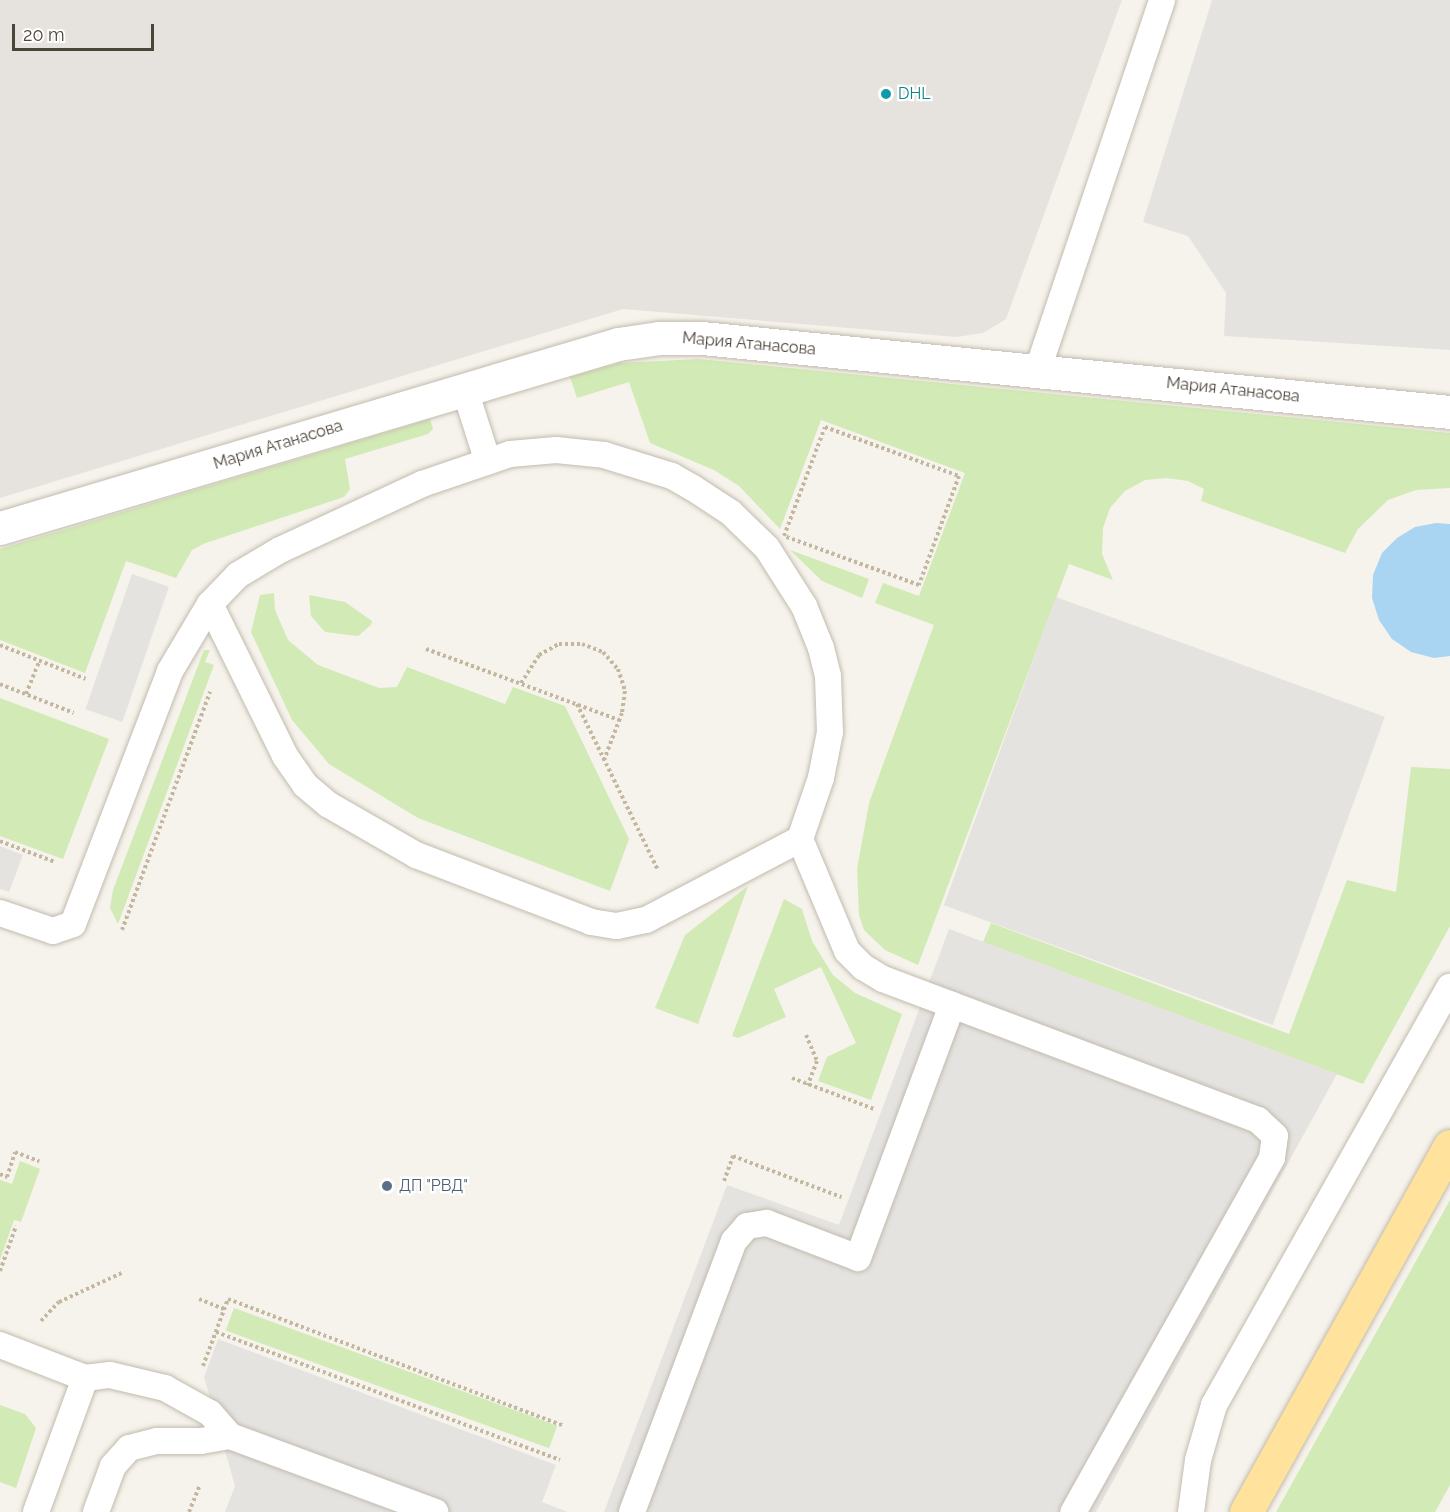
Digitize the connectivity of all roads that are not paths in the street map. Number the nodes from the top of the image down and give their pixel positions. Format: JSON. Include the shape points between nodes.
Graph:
{"nodes":[{"id":1,"x":1162,"y":0,"type":"edge"},
{"id":2,"x":1037,"y":372,"type":"junction"},
{"id":3,"x":465,"y":390,"type":"junction"},
{"id":4,"x":1450,"y":412,"type":"edge"},
{"id":5,"x":487,"y":459,"type":"junction"},
{"id":6,"x":0,"y":528,"type":"edge"},
{"id":7,"x":210,"y":604,"type":"junction"},
{"id":8,"x":800,"y":839,"type":"junction"},
{"id":9,"x":0,"y":913,"type":"edge"},
{"id":10,"x":1450,"y":987,"type":"edge"},
{"id":11,"x":952,"y":1005,"type":"junction"},
{"id":12,"x":1450,"y":1146,"type":"edge"},
{"id":13,"x":0,"y":1346,"type":"edge"},
{"id":14,"x":85,"y":1378,"type":"junction"},
{"id":15,"x":230,"y":1436,"type":"junction"},
{"id":16,"x":36,"y":1512,"type":"edge"},
{"id":17,"x":96,"y":1512,"type":"edge"},
{"id":18,"x":435,"y":1512,"type":"edge"},
{"id":19,"x":632,"y":1512,"type":"edge"},
{"id":20,"x":1073,"y":1512,"type":"edge"},
{"id":21,"x":1191,"y":1512,"type":"edge"},
{"id":22,"x":1246,"y":1512,"type":"edge"}],
"edges":[{"from":1,"to":2,"type":"lane"},
{"from":2,"to":3,"type":"street","name":"Мария Атанасова","via":[[702,338],[659,338],[618,344]]},
{"from":2,"to":4,"type":"street","name":"Мария Атанасова"},
{"from":3,"to":5,"type":"lane"},
{"from":3,"to":6,"type":"street","name":"Мария Атанасова"},
{"from":5,"to":7,"type":"lane","via":[[422,484],[280,550],[238,575]]},
{"from":5,"to":8,"type":"lane","via":[[556,450],[604,455],[649,468],[710,498],[767,548],[813,624],[828,676],[831,723],[826,757]]},
{"from":7,"to":8,"type":"lane","via":[[285,756],[305,785],[329,805],[416,855],[591,922],[617,926],[646,920]]},
{"from":7,"to":9,"type":"lane","via":[[170,671],[80,914],[64,930],[53,931]]},
{"from":8,"to":11,"type":"lane","via":[[847,951],[883,979]]},
{"from":10,"to":21,"type":"lane","via":[[1214,1405],[1197,1460]]},
{"from":11,"to":19,"type":"lane","via":[[858,1258],[767,1223],[747,1226],[734,1241]]},
{"from":11,"to":20,"type":"lane","via":[[1258,1120],[1275,1136],[1272,1158]]},
{"from":12,"to":22,"type":"main road"},
{"from":13,"to":14,"type":"lane"},
{"from":14,"to":15,"type":"lane","via":[[110,1375],[165,1388],[210,1413]]},
{"from":14,"to":16,"type":"lane"},
{"from":15,"to":17,"type":"lane","via":[[158,1441],[129,1448],[113,1466]]},
{"from":15,"to":18,"type":"lane"}]}
